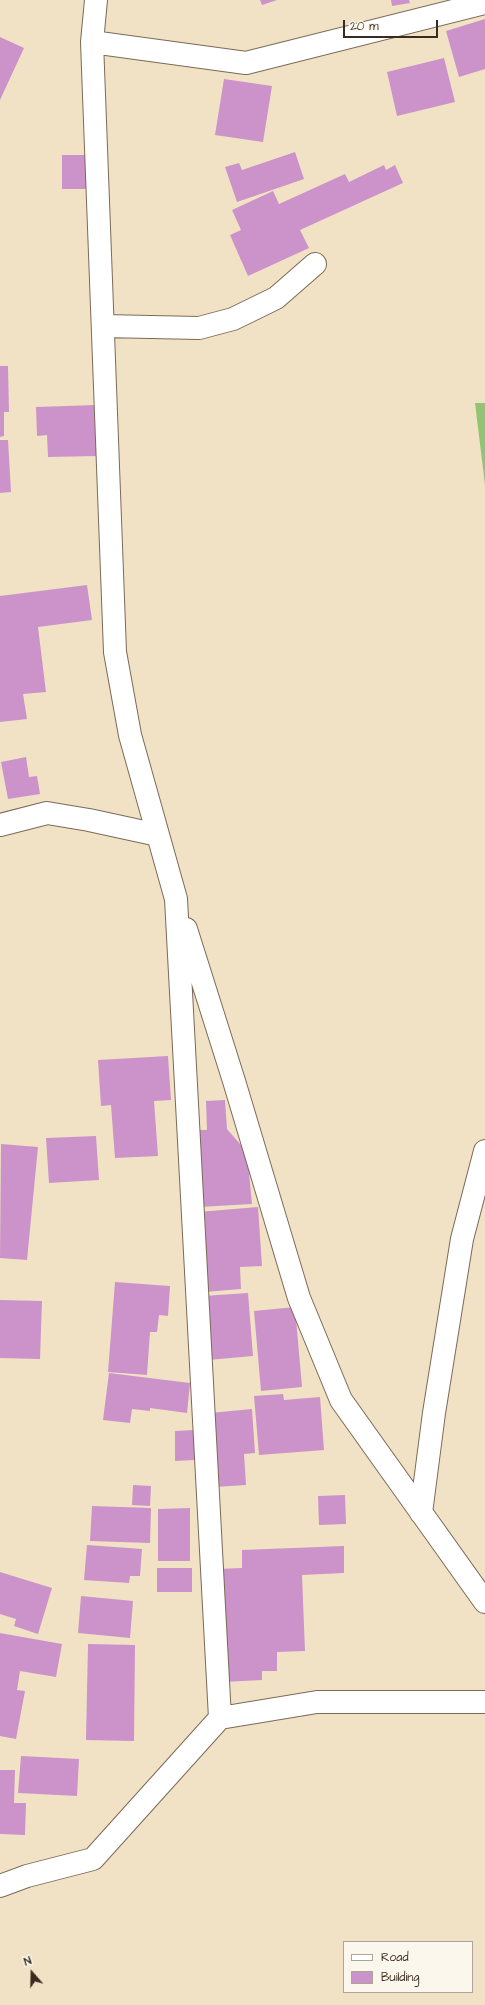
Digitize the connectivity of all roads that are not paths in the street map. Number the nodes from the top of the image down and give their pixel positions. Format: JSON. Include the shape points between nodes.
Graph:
{"nodes":[{"id":1,"x":96,"y":0,"type":"edge"},
{"id":2,"x":485,"y":4,"type":"edge"},
{"id":3,"x":92,"y":42,"type":"junction"},
{"id":4,"x":315,"y":264,"type":"dead end"},
{"id":5,"x":103,"y":326,"type":"junction"},
{"id":6,"x":0,"y":825,"type":"edge"},
{"id":7,"x":158,"y":835,"type":"junction"},
{"id":8,"x":176,"y":900,"type":"junction"},
{"id":9,"x":485,"y":1151,"type":"edge"},
{"id":10,"x":421,"y":1513,"type":"junction"},
{"id":11,"x":485,"y":1602,"type":"edge"},
{"id":12,"x":485,"y":1702,"type":"edge"},
{"id":13,"x":220,"y":1718,"type":"junction"},
{"id":14,"x":0,"y":1886,"type":"edge"}],
"edges":[{"from":1,"to":3,"type":"street"},
{"from":2,"to":3,"type":"street","via":[[246,62]]},
{"from":3,"to":5,"type":"street"},
{"from":4,"to":5,"type":"street","via":[[276,298],[233,319],[199,328]]},
{"from":5,"to":7,"type":"street","via":[[115,652],[130,735]]},
{"from":6,"to":7,"type":"street","via":[[47,813]]},
{"from":7,"to":8,"type":"street"},
{"from":8,"to":10,"type":"street","via":[[299,1298],[342,1400]]},
{"from":8,"to":13,"type":"street"},
{"from":9,"to":10,"type":"street","via":[[462,1239]]},
{"from":10,"to":11,"type":"street"},
{"from":12,"to":13,"type":"street","via":[[317,1702]]},
{"from":13,"to":14,"type":"street","via":[[93,1859],[27,1876]]}]}
